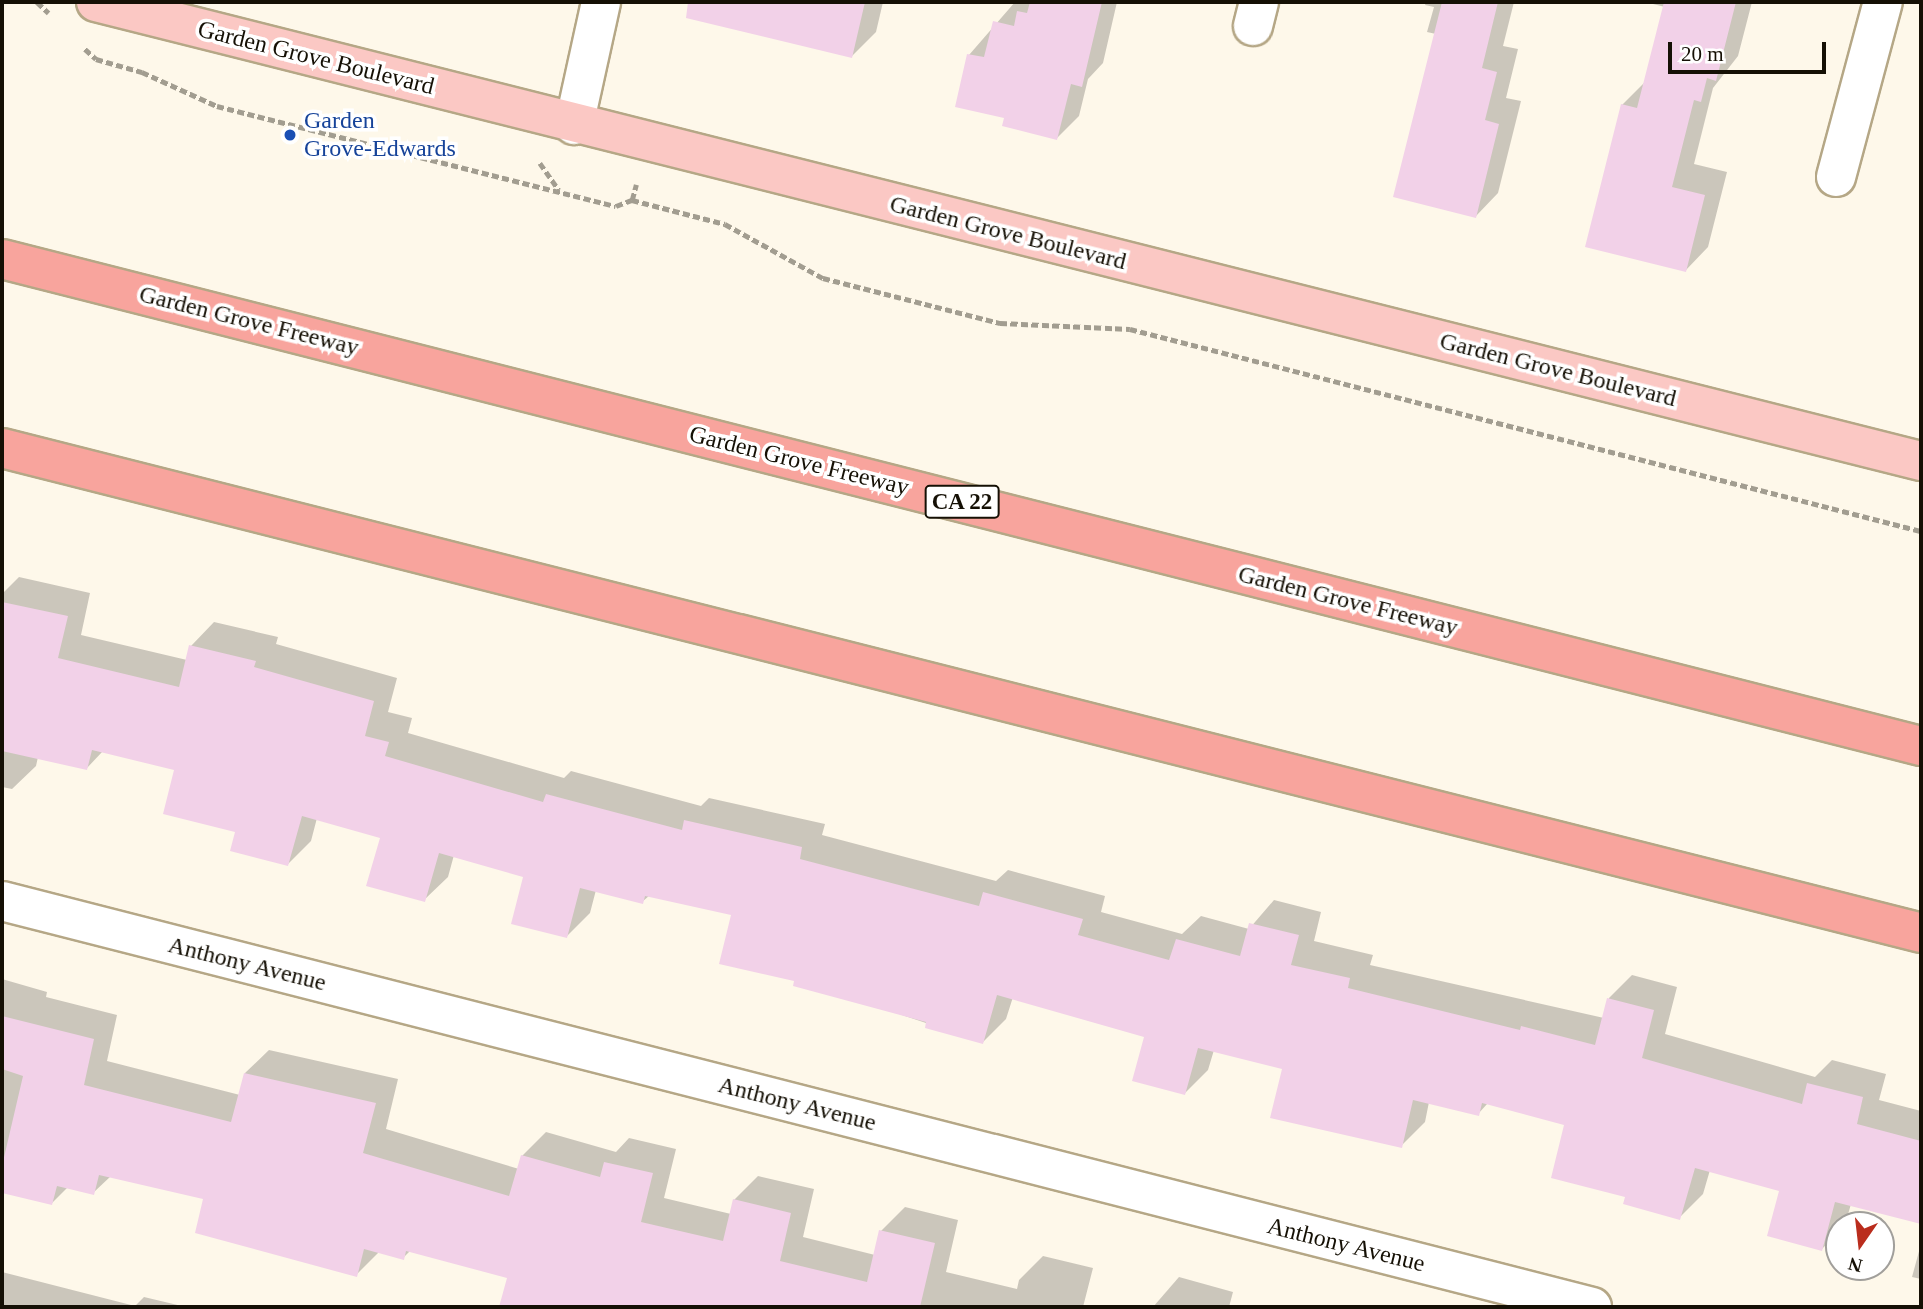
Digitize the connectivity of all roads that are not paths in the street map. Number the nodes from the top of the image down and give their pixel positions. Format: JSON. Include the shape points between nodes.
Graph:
{"nodes":[{"id":1,"x":96,"y":2,"type":"edge"},
{"id":2,"x":601,"y":2,"type":"edge"},
{"id":3,"x":1884,"y":2,"type":"edge"},
{"id":4,"x":574,"y":125,"type":"junction"},
{"id":5,"x":1836,"y":177,"type":"dead end"},
{"id":6,"x":2,"y":258,"type":"edge"},
{"id":7,"x":2,"y":448,"type":"edge"},
{"id":8,"x":1921,"y":461,"type":"edge"},
{"id":9,"x":1921,"y":746,"type":"edge"},
{"id":10,"x":2,"y":901,"type":"edge"},
{"id":11,"x":1921,"y":933,"type":"edge"},
{"id":12,"x":1592,"y":1307,"type":"edge"}],
"edges":[{"from":1,"to":4,"type":"main road","name":"Garden Grove Boulevard"},
{"from":2,"to":4,"type":"street"},
{"from":3,"to":5,"type":"street"},
{"from":4,"to":8,"type":"main road","name":"Garden Grove Boulevard"},
{"from":6,"to":9,"type":"highway","name":"Garden Grove Freeway","number":"CA 22"},
{"from":7,"to":11,"type":"highway"},
{"from":10,"to":12,"type":"street","name":"Anthony Avenue"}]}
